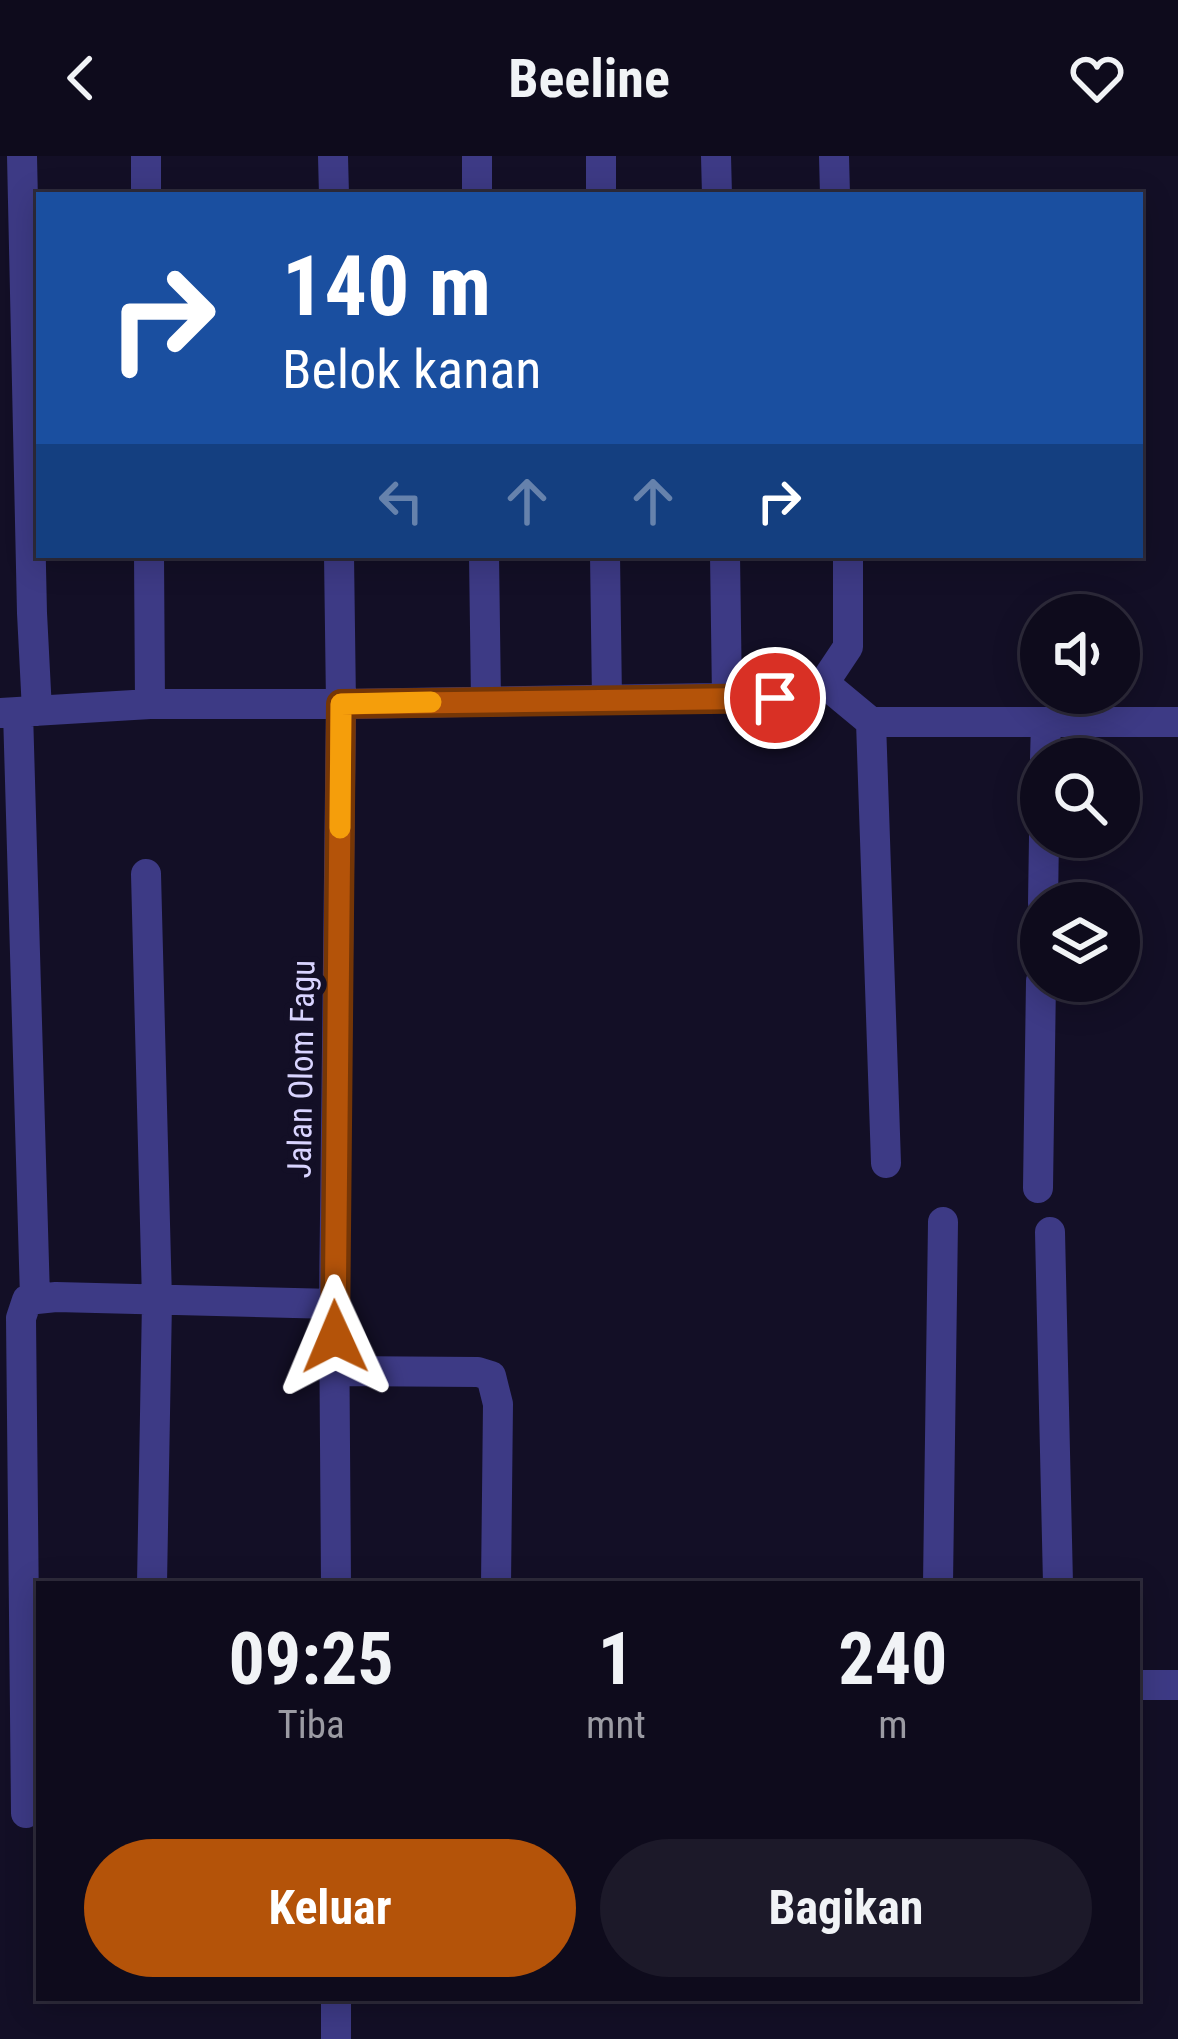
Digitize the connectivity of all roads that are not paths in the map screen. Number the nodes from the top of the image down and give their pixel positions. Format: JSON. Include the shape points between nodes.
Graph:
{"nodes":[{"id":1,"x":22,"y":156,"type":"edge"},
{"id":2,"x":146,"y":156,"type":"edge"},
{"id":3,"x":333,"y":156,"type":"edge"},
{"id":4,"x":477,"y":156,"type":"edge"},
{"id":5,"x":601,"y":156,"type":"edge"},
{"id":6,"x":716,"y":156,"type":"edge"},
{"id":7,"x":834,"y":156,"type":"edge"},
{"id":8,"x":146,"y":192,"type":"edge"},
{"id":9,"x":334,"y":192,"type":"edge"},
{"id":10,"x":477,"y":192,"type":"edge"},
{"id":11,"x":601,"y":192,"type":"edge"},
{"id":12,"x":717,"y":192,"type":"edge"},
{"id":13,"x":836,"y":192,"type":"edge"},
{"id":14,"x":149,"y":558,"type":"edge"},
{"id":15,"x":339,"y":558,"type":"edge"},
{"id":16,"x":484,"y":558,"type":"edge"},
{"id":17,"x":605,"y":558,"type":"edge"},
{"id":18,"x":725,"y":558,"type":"edge"},
{"id":19,"x":848,"y":558,"type":"edge"},
{"id":20,"x":824,"y":683,"type":"junction"},
{"id":21,"x":727,"y":698,"type":"junction"},
{"id":22,"x":607,"y":700,"type":"junction"},
{"id":23,"x":486,"y":701,"type":"junction"},
{"id":24,"x":151,"y":704,"type":"junction"},
{"id":25,"x":341,"y":704,"type":"junction"},
{"id":26,"x":18,"y":712,"type":"edge"},
{"id":27,"x":871,"y":722,"type":"junction"},
{"id":28,"x":1046,"y":722,"type":"junction"},
{"id":29,"x":1178,"y":722,"type":"edge"},
{"id":30,"x":1046,"y":738,"type":"edge"},
{"id":31,"x":146,"y":874,"type":"dead end"},
{"id":32,"x":1042,"y":1002,"type":"edge"},
{"id":33,"x":886,"y":1163,"type":"dead end"},
{"id":34,"x":1038,"y":1188,"type":"dead end"},
{"id":35,"x":943,"y":1222,"type":"dead end"},
{"id":36,"x":1049,"y":1232,"type":"dead end"},
{"id":37,"x":35,"y":1298,"type":"junction"},
{"id":38,"x":157,"y":1301,"type":"junction"},
{"id":39,"x":334,"y":1304,"type":"junction"},
{"id":40,"x":336,"y":1371,"type":"junction"},
{"id":41,"x":152,"y":1581,"type":"edge"},
{"id":42,"x":336,"y":1581,"type":"edge"},
{"id":43,"x":496,"y":1581,"type":"edge"},
{"id":44,"x":938,"y":1581,"type":"edge"},
{"id":45,"x":1058,"y":1581,"type":"edge"},
{"id":46,"x":1140,"y":1685,"type":"edge"},
{"id":47,"x":1178,"y":1685,"type":"edge"},
{"id":48,"x":22,"y":1813,"type":"edge"},
{"id":49,"x":336,"y":2001,"type":"edge"},
{"id":50,"x":336,"y":2039,"type":"edge"}],
"edges":[{"from":1,"to":26,"type":"street","via":[[32,613]]},
{"from":2,"to":8,"type":"street"},
{"from":3,"to":9,"type":"street"},
{"from":4,"to":10,"type":"street"},
{"from":5,"to":11,"type":"street"},
{"from":6,"to":12,"type":"street"},
{"from":7,"to":13,"type":"street"},
{"from":14,"to":24,"type":"street"},
{"from":15,"to":25,"type":"street","name":"Jalan Olom Fagu"},
{"from":16,"to":23,"type":"street"},
{"from":17,"to":22,"type":"street"},
{"from":18,"to":21,"type":"street"},
{"from":19,"to":20,"type":"street","via":[[848,646]]},
{"from":20,"to":21,"type":"street","via":[[775,698]]},
{"from":20,"to":27,"type":"street"},
{"from":21,"to":22,"type":"street"},
{"from":22,"to":23,"type":"street"},
{"from":23,"to":25,"type":"street"},
{"from":24,"to":25,"type":"street"},
{"from":24,"to":26,"type":"street"},
{"from":25,"to":39,"type":"street","name":"Jalan Olom Fagu"},
{"from":26,"to":37,"type":"street"},
{"from":27,"to":28,"type":"street"},
{"from":27,"to":33,"type":"street"},
{"from":28,"to":29,"type":"street"},
{"from":28,"to":30,"type":"street"},
{"from":31,"to":38,"type":"street"},
{"from":32,"to":34,"type":"street"},
{"from":35,"to":44,"type":"street"},
{"from":36,"to":45,"type":"street"},
{"from":37,"to":38,"type":"street"},
{"from":37,"to":48,"type":"street","via":[[21,1318]]},
{"from":38,"to":39,"type":"street"},
{"from":38,"to":41,"type":"street"},
{"from":39,"to":40,"type":"street","name":"Jalan Olom Fagu"},
{"from":40,"to":42,"type":"street","name":"Jalan Olom Fagu"},
{"from":40,"to":43,"type":"street","via":[[491,1376],[498,1404]]},
{"from":46,"to":47,"type":"street"},
{"from":49,"to":50,"type":"street"}]}
